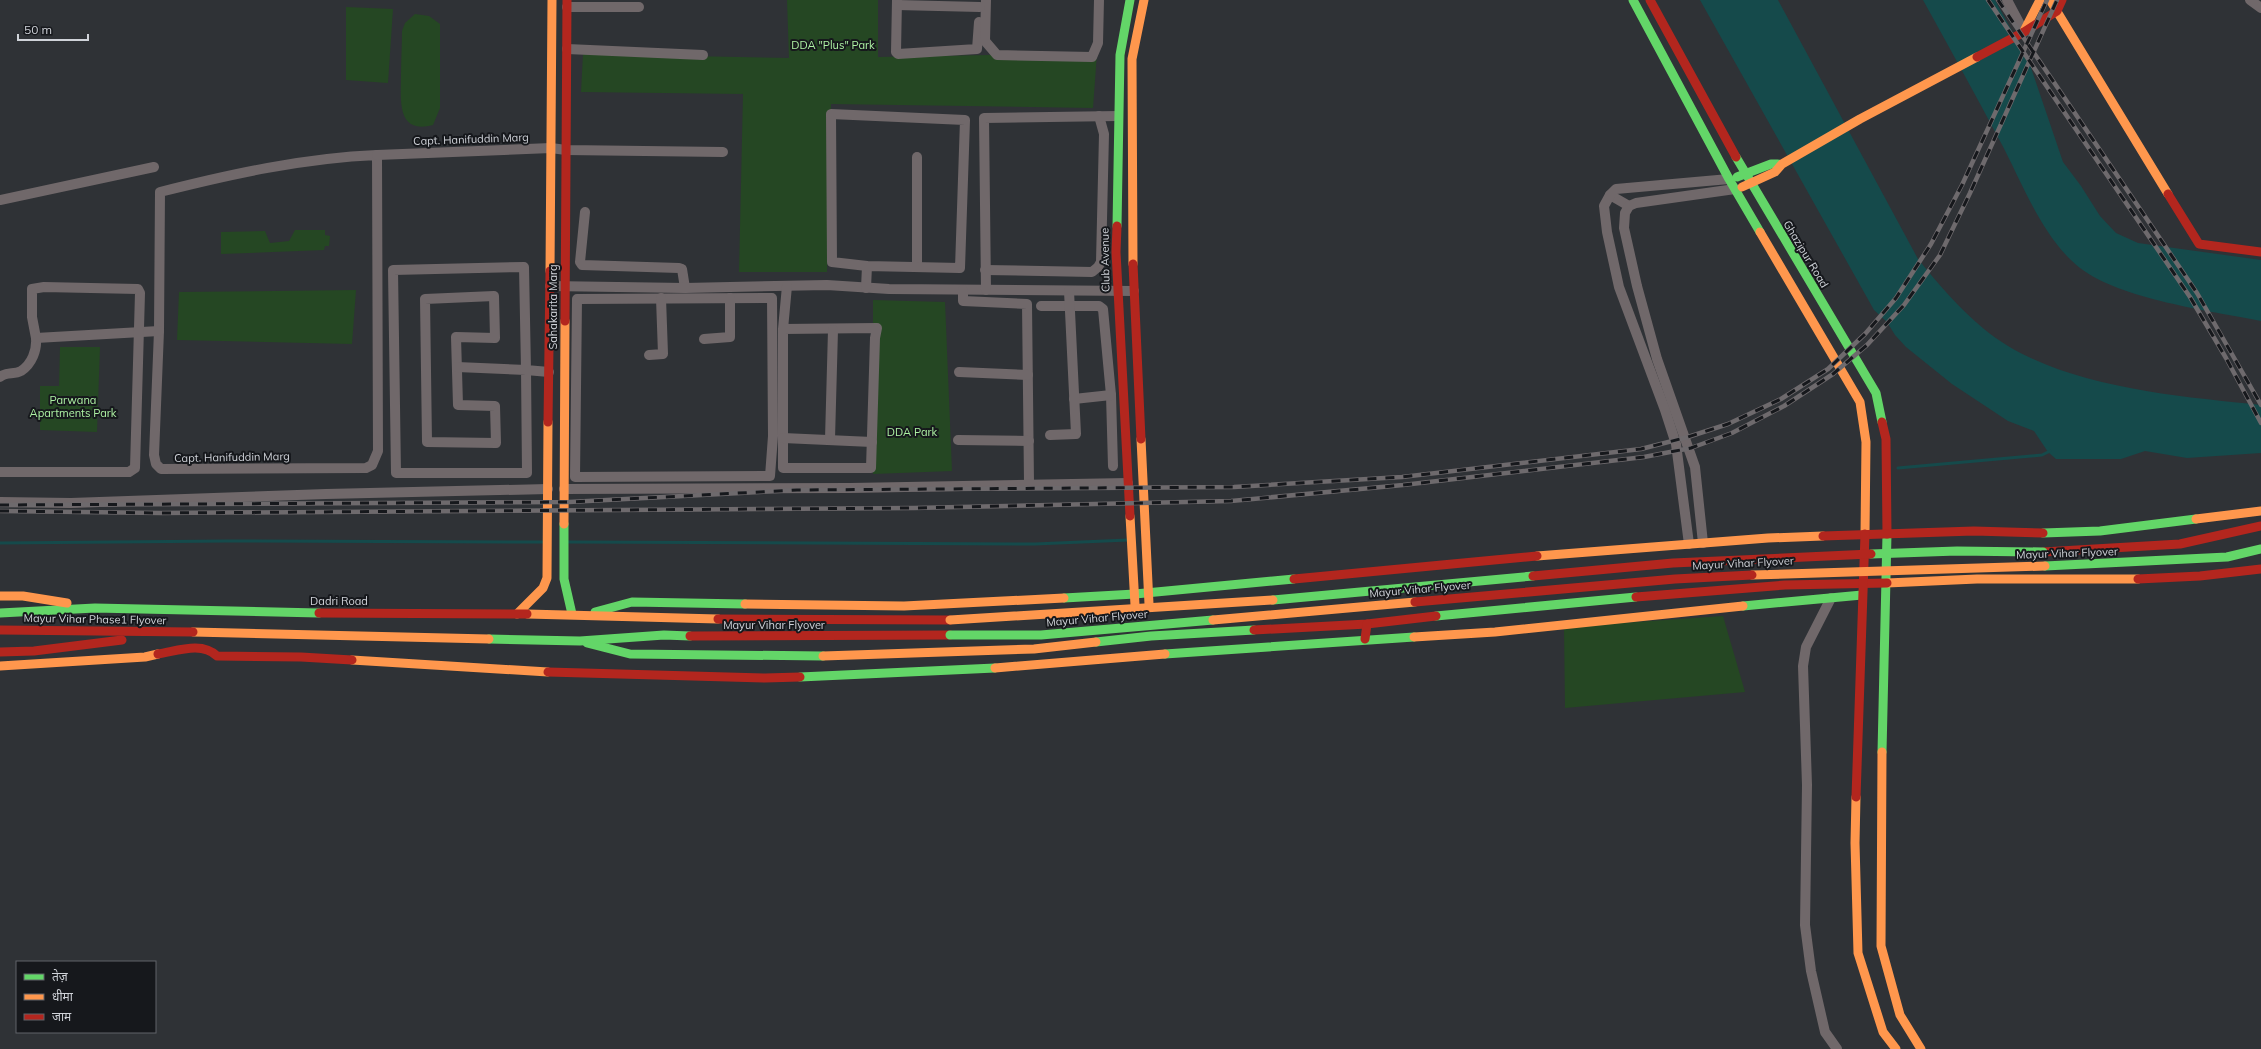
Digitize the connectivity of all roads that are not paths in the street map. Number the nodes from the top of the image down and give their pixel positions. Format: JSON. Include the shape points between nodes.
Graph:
{"nodes":[{"id":1,"x":552,"y":0,"type":"edge"},
{"id":2,"x":1100,"y":0,"type":"edge"},
{"id":3,"x":1130,"y":0,"type":"edge"},
{"id":4,"x":1144,"y":0,"type":"edge"},
{"id":5,"x":1633,"y":0,"type":"edge"},
{"id":6,"x":1650,"y":0,"type":"edge"},
{"id":7,"x":2007,"y":0,"type":"edge"},
{"id":8,"x":2040,"y":0,"type":"edge"},
{"id":9,"x":2050,"y":0,"type":"edge"},
{"id":10,"x":2062,"y":0,"type":"edge"},
{"id":11,"x":2250,"y":0,"type":"edge"},
{"id":12,"x":897,"y":2,"type":"edge"},
{"id":13,"x":982,"y":2,"type":"edge"},
{"id":14,"x":567,"y":4,"type":"edge"},
{"id":15,"x":639,"y":7,"type":"dead end"},
{"id":16,"x":2261,"y":8,"type":"edge"},
{"id":17,"x":2056,"y":11,"type":"junction"},
{"id":18,"x":2021,"y":33,"type":"junction"},
{"id":19,"x":567,"y":49,"type":"junction"},
{"id":20,"x":703,"y":55,"type":"dead end"},
{"id":21,"x":1100,"y":116,"type":"junction"},
{"id":22,"x":1118,"y":116,"type":"junction"},
{"id":23,"x":551,"y":148,"type":"junction"},
{"id":24,"x":566,"y":150,"type":"junction"},
{"id":25,"x":723,"y":152,"type":"dead end"},
{"id":26,"x":377,"y":155,"type":"junction"},
{"id":27,"x":917,"y":157,"type":"dead end"},
{"id":28,"x":1782,"y":164,"type":"junction"},
{"id":29,"x":154,"y":167,"type":"dead end"},
{"id":30,"x":1750,"y":173,"type":"junction"},
{"id":31,"x":1729,"y":179,"type":"junction"},
{"id":32,"x":1754,"y":183,"type":"junction"},
{"id":33,"x":1735,"y":189,"type":"junction"},
{"id":34,"x":1610,"y":195,"type":"junction"},
{"id":35,"x":0,"y":200,"type":"edge"},
{"id":36,"x":1629,"y":206,"type":"junction"},
{"id":37,"x":585,"y":212,"type":"dead end"},
{"id":38,"x":2261,"y":252,"type":"edge"},
{"id":39,"x":867,"y":266,"type":"junction"},
{"id":40,"x":917,"y":266,"type":"junction"},
{"id":41,"x":985,"y":270,"type":"junction"},
{"id":42,"x":764,"y":285,"type":"junction"},
{"id":43,"x":550,"y":286,"type":"junction"},
{"id":44,"x":787,"y":286,"type":"junction"},
{"id":45,"x":566,"y":287,"type":"junction"},
{"id":46,"x":577,"y":287,"type":"junction"},
{"id":47,"x":685,"y":288,"type":"junction"},
{"id":48,"x":866,"y":288,"type":"junction"},
{"id":49,"x":963,"y":290,"type":"junction"},
{"id":50,"x":986,"y":290,"type":"junction"},
{"id":51,"x":1069,"y":291,"type":"junction"},
{"id":52,"x":1118,"y":291,"type":"junction"},
{"id":53,"x":1134,"y":291,"type":"junction"},
{"id":54,"x":661,"y":298,"type":"junction"},
{"id":55,"x":730,"y":298,"type":"junction"},
{"id":56,"x":764,"y":298,"type":"junction"},
{"id":57,"x":577,"y":299,"type":"junction"},
{"id":58,"x":1041,"y":306,"type":"dead end"},
{"id":59,"x":1069,"y":306,"type":"junction"},
{"id":60,"x":783,"y":329,"type":"junction"},
{"id":61,"x":833,"y":330,"type":"junction"},
{"id":62,"x":140,"y":331,"type":"junction"},
{"id":63,"x":159,"y":331,"type":"junction"},
{"id":64,"x":36,"y":338,"type":"junction"},
{"id":65,"x":704,"y":339,"type":"dead end"},
{"id":66,"x":649,"y":355,"type":"dead end"},
{"id":67,"x":457,"y":367,"type":"junction"},
{"id":68,"x":526,"y":370,"type":"junction"},
{"id":69,"x":549,"y":372,"type":"junction"},
{"id":70,"x":959,"y":372,"type":"dead end"},
{"id":71,"x":1028,"y":374,"type":"junction"},
{"id":72,"x":0,"y":377,"type":"edge"},
{"id":73,"x":1111,"y":395,"type":"junction"},
{"id":74,"x":1074,"y":399,"type":"junction"},
{"id":75,"x":1050,"y":435,"type":"dead end"},
{"id":76,"x":783,"y":438,"type":"junction"},
{"id":77,"x":830,"y":439,"type":"junction"},
{"id":78,"x":958,"y":440,"type":"dead end"},
{"id":79,"x":1029,"y":441,"type":"junction"},
{"id":80,"x":872,"y":442,"type":"junction"},
{"id":81,"x":1113,"y":466,"type":"dead end"},
{"id":82,"x":0,"y":472,"type":"edge"},
{"id":83,"x":1029,"y":483,"type":"junction"},
{"id":84,"x":1128,"y":483,"type":"junction"},
{"id":85,"x":548,"y":489,"type":"junction"},
{"id":86,"x":564,"y":490,"type":"junction"},
{"id":87,"x":0,"y":502,"type":"edge"},
{"id":88,"x":2261,"y":510,"type":"edge"},
{"id":89,"x":2261,"y":526,"type":"edge"},
{"id":90,"x":1974,"y":531,"type":"junction"},
{"id":91,"x":1865,"y":534,"type":"junction"},
{"id":92,"x":1888,"y":534,"type":"junction"},
{"id":93,"x":1703,"y":543,"type":"junction"},
{"id":94,"x":1689,"y":544,"type":"junction"},
{"id":95,"x":2261,"y":549,"type":"edge"},
{"id":96,"x":2261,"y":569,"type":"edge"},
{"id":97,"x":1977,"y":579,"type":"junction"},
{"id":98,"x":1888,"y":583,"type":"junction"},
{"id":99,"x":1862,"y":584,"type":"junction"},
{"id":100,"x":1148,"y":593,"type":"junction"},
{"id":101,"x":1135,"y":594,"type":"junction"},
{"id":102,"x":1862,"y":595,"type":"junction"},
{"id":103,"x":0,"y":596,"type":"edge"},
{"id":104,"x":1830,"y":598,"type":"junction"},
{"id":105,"x":1029,"y":599,"type":"junction"},
{"id":106,"x":95,"y":608,"type":"junction"},
{"id":107,"x":0,"y":613,"type":"edge"},
{"id":108,"x":517,"y":614,"type":"junction"},
{"id":109,"x":572,"y":614,"type":"junction"},
{"id":110,"x":583,"y":615,"type":"junction"},
{"id":111,"x":1367,"y":624,"type":"junction"},
{"id":112,"x":0,"y":630,"type":"edge"},
{"id":113,"x":190,"y":632,"type":"junction"},
{"id":114,"x":1151,"y":636,"type":"junction"},
{"id":115,"x":1138,"y":637,"type":"junction"},
{"id":116,"x":1365,"y":639,"type":"junction"},
{"id":117,"x":580,"y":641,"type":"junction"},
{"id":118,"x":1034,"y":649,"type":"junction"},
{"id":119,"x":0,"y":652,"type":"edge"},
{"id":120,"x":0,"y":666,"type":"edge"},
{"id":121,"x":1837,"y":1049,"type":"edge"},
{"id":122,"x":1896,"y":1049,"type":"edge"},
{"id":123,"x":1921,"y":1049,"type":"edge"}],
"edges":[{"from":1,"to":23,"type":"main road","name":"Sahakarita Marg"},
{"from":2,"to":13,"type":"street","via":[[1098,43],[1092,57],[997,56],[985,41]]},
{"from":3,"to":22,"type":"main road","name":"Club Avenue","via":[[1120,56]]},
{"from":4,"to":53,"type":"main road","via":[[1132,59]]},
{"from":5,"to":31,"type":"main road"},
{"from":6,"to":30,"type":"main road","name":"Ghazipur Road"},
{"from":7,"to":18,"type":"street"},
{"from":8,"to":18,"type":"main road"},
{"from":9,"to":17,"type":"main road"},
{"from":10,"to":17,"type":"main road"},
{"from":11,"to":16,"type":"street"},
{"from":12,"to":13,"type":"street"},
{"from":12,"to":13,"type":"street","via":[[898,54],[977,49]]},
{"from":14,"to":15,"type":"street"},
{"from":14,"to":19,"type":"main road","name":"Sahakarita Marg"},
{"from":17,"to":18,"type":"main road"},
{"from":17,"to":38,"type":"main road","via":[[2199,244]]},
{"from":18,"to":28,"type":"main road"},
{"from":19,"to":20,"type":"street"},
{"from":19,"to":24,"type":"main road","name":"Sahakarita Marg"},
{"from":21,"to":22,"type":"street"},
{"from":21,"to":41,"type":"street","via":[[1104,134],[1101,262],[1098,267],[1092,272]]},
{"from":21,"to":41,"type":"street","via":[[984,118]]},
{"from":22,"to":52,"type":"main road","name":"Club Avenue"},
{"from":23,"to":24,"type":"street","name":"Capt. Hanifuddin Marg"},
{"from":23,"to":26,"type":"street","name":"Capt. Hanifuddin Marg"},
{"from":23,"to":43,"type":"main road","name":"Sahakarita Marg"},
{"from":24,"to":25,"type":"street","name":"Capt. Hanifuddin Marg"},
{"from":24,"to":45,"type":"main road","name":"Sahakarita Marg"},
{"from":26,"to":63,"type":"street","name":"Capt. Hanifuddin Marg","via":[[341,156],[239,173],[160,192]]},
{"from":26,"to":63,"type":"street","name":"Capt. Hanifuddin Marg","via":[[378,451],[372,465],[366,468],[161,469],[156,464],[154,455]]},
{"from":27,"to":40,"type":"street"},
{"from":28,"to":30,"type":"main road","via":[[1771,164]]},
{"from":28,"to":32,"type":"main road","via":[[1775,172]]},
{"from":29,"to":35,"type":"street"},
{"from":30,"to":31,"type":"main road"},
{"from":30,"to":32,"type":"main road","name":"Ghazipur Road"},
{"from":31,"to":33,"type":"main road"},
{"from":31,"to":34,"type":"street","via":[[1616,189]]},
{"from":32,"to":33,"type":"main road"},
{"from":32,"to":92,"type":"main road","name":"Ghazipur Road","via":[[1876,394],[1886,439]]},
{"from":33,"to":36,"type":"street"},
{"from":33,"to":91,"type":"main road","via":[[1860,402],[1866,442]]},
{"from":34,"to":36,"type":"street"},
{"from":34,"to":94,"type":"street","via":[[1604,211],[1619,287],[1666,410],[1676,444]]},
{"from":36,"to":93,"type":"street","via":[[1625,213],[1624,228],[1657,359],[1694,467]]},
{"from":37,"to":47,"type":"street","via":[[580,262],[582,265],[679,268],[684,273]]},
{"from":39,"to":40,"type":"street"},
{"from":39,"to":40,"type":"street","via":[[832,262],[831,114],[965,120],[960,268]]},
{"from":39,"to":48,"type":"street"},
{"from":41,"to":50,"type":"street"},
{"from":42,"to":44,"type":"street"},
{"from":42,"to":47,"type":"street"},
{"from":42,"to":56,"type":"street"},
{"from":43,"to":45,"type":"street"},
{"from":43,"to":69,"type":"main road","name":"Sahakarita Marg"},
{"from":44,"to":48,"type":"street"},
{"from":44,"to":60,"type":"street"},
{"from":45,"to":46,"type":"street"},
{"from":45,"to":86,"type":"main road","name":"Sahakarita Marg"},
{"from":46,"to":47,"type":"street"},
{"from":46,"to":57,"type":"street"},
{"from":48,"to":49,"type":"street"},
{"from":49,"to":50,"type":"street"},
{"from":49,"to":71,"type":"street","via":[[963,301],[1027,304]]},
{"from":50,"to":51,"type":"street"},
{"from":51,"to":52,"type":"street"},
{"from":51,"to":59,"type":"street"},
{"from":52,"to":53,"type":"street"},
{"from":52,"to":84,"type":"main road","name":"Club Avenue"},
{"from":53,"to":100,"type":"main road"},
{"from":54,"to":55,"type":"street"},
{"from":54,"to":57,"type":"street"},
{"from":54,"to":66,"type":"street","via":[[663,354]]},
{"from":55,"to":56,"type":"street"},
{"from":55,"to":65,"type":"street","via":[[730,337]]},
{"from":56,"to":57,"type":"street","via":[[772,298],[773,436],[770,476],[575,477]]},
{"from":58,"to":59,"type":"street"},
{"from":59,"to":73,"type":"street","name":"Club Avenue","via":[[1099,306],[1103,309]]},
{"from":59,"to":74,"type":"street"},
{"from":60,"to":61,"type":"street"},
{"from":60,"to":76,"type":"street"},
{"from":61,"to":77,"type":"street"},
{"from":61,"to":80,"type":"street","via":[[877,328]]},
{"from":62,"to":63,"type":"street"},
{"from":62,"to":64,"type":"street"},
{"from":62,"to":64,"type":"street","via":[[138,289],[44,287],[32,289],[32,317]]},
{"from":62,"to":82,"type":"street","via":[[135,468],[132,471]]},
{"from":64,"to":72,"type":"street","via":[[37,347],[31,362],[20,372],[7,373]]},
{"from":67,"to":67,"type":"street","via":[[458,404],[496,406],[496,443],[427,442],[425,299],[494,296],[495,338],[456,337]]},
{"from":67,"to":68,"type":"street"},
{"from":68,"to":68,"type":"street","via":[[527,474],[396,473],[393,270],[524,267]]},
{"from":68,"to":69,"type":"street"},
{"from":69,"to":85,"type":"main road","name":"Sahakarita Marg"},
{"from":70,"to":71,"type":"street"},
{"from":71,"to":79,"type":"street"},
{"from":73,"to":74,"type":"street"},
{"from":73,"to":81,"type":"street","name":"Club Avenue"},
{"from":74,"to":75,"type":"street","via":[[1076,434]]},
{"from":76,"to":77,"type":"street"},
{"from":76,"to":80,"type":"street","via":[[783,468],[871,468]]},
{"from":77,"to":80,"type":"street"},
{"from":78,"to":79,"type":"street"},
{"from":79,"to":83,"type":"street"},
{"from":83,"to":84,"type":"street"},
{"from":83,"to":86,"type":"street","via":[[850,488]]},
{"from":84,"to":101,"type":"main road","name":"Club Avenue"},
{"from":85,"to":87,"type":"street","via":[[71,503]]},
{"from":85,"to":108,"type":"main road","name":"Sahakarita Marg","via":[[547,578],[543,588]]},
{"from":86,"to":109,"type":"main road","name":"Sahakarita Marg","via":[[564,579]]},
{"from":88,"to":90,"type":"main road","via":[[2100,531]]},
{"from":89,"to":110,"type":"main road","name":"Mayur Vihar Flyover","bridge":true,"via":[[2173,544],[2043,552],[1957,551],[1673,563],[1306,598],[1141,610],[950,620],[738,620]]},
{"from":90,"to":92,"type":"main road"},
{"from":90,"to":97,"type":"main road","via":[[1964,535],[1954,558],[1962,572]]},
{"from":91,"to":92,"type":"main road"},
{"from":91,"to":93,"type":"main road"},
{"from":91,"to":99,"type":"main road"},
{"from":92,"to":98,"type":"main road","name":"Ghazipur Road"},
{"from":93,"to":94,"type":"main road"},
{"from":94,"to":100,"type":"main road","via":[[1483,560]]},
{"from":95,"to":117,"type":"main road","name":"Mayur Vihar Flyover","bridge":true,"via":[[2228,557],[2120,563],[1808,572],[1675,579],[1041,635],[664,635]]},
{"from":96,"to":97,"type":"main road","via":[[2142,580]]},
{"from":97,"to":98,"type":"main road"},
{"from":98,"to":99,"type":"main road"},
{"from":98,"to":123,"type":"main road","name":"Ghazipur Road","via":[[1882,790],[1881,946],[1900,1015]]},
{"from":99,"to":102,"type":"main road"},
{"from":99,"to":111,"type":"main road","via":[[1777,585],[1532,606]]},
{"from":100,"to":101,"type":"main road"},
{"from":100,"to":114,"type":"main road"},
{"from":101,"to":105,"type":"main road"},
{"from":101,"to":115,"type":"main road","name":"Club Avenue"},
{"from":102,"to":104,"type":"main road"},
{"from":102,"to":122,"type":"main road","via":[[1855,843],[1858,953],[1883,1032]]},
{"from":103,"to":106,"type":"main road","via":[[23,596]]},
{"from":104,"to":116,"type":"main road","via":[[1495,632]]},
{"from":104,"to":121,"type":"street","via":[[1806,647],[1803,666],[1807,785],[1804,925],[1825,1032]]},
{"from":105,"to":110,"type":"main road","via":[[904,606],[632,602]]},
{"from":105,"to":118,"type":"main road","via":[[1043,607],[1050,620],[1047,633]]},
{"from":106,"to":107,"type":"main road","name":"Mayur Vihar Phase1 Flyover"},
{"from":106,"to":108,"type":"main road","name":"Dadri Road","via":[[215,612]]},
{"from":108,"to":109,"type":"main road","name":"Dadri Road"},
{"from":109,"to":110,"type":"main road","name":"Dadri Road"},
{"from":111,"to":114,"type":"main road"},
{"from":111,"to":116,"type":"main road"},
{"from":112,"to":113,"type":"main road","name":"Mayur Vihar Phase1 Flyover"},
{"from":113,"to":117,"type":"main road"},
{"from":113,"to":119,"type":"main road","via":[[34,651]]},
{"from":114,"to":115,"type":"main road"},
{"from":115,"to":118,"type":"main road"},
{"from":116,"to":120,"type":"main road","via":[[1077,663],[765,678],[494,670],[301,657],[217,656],[211,650],[191,648],[144,657]]},
{"from":117,"to":118,"type":"main road","via":[[630,654],[852,656]]}]}
